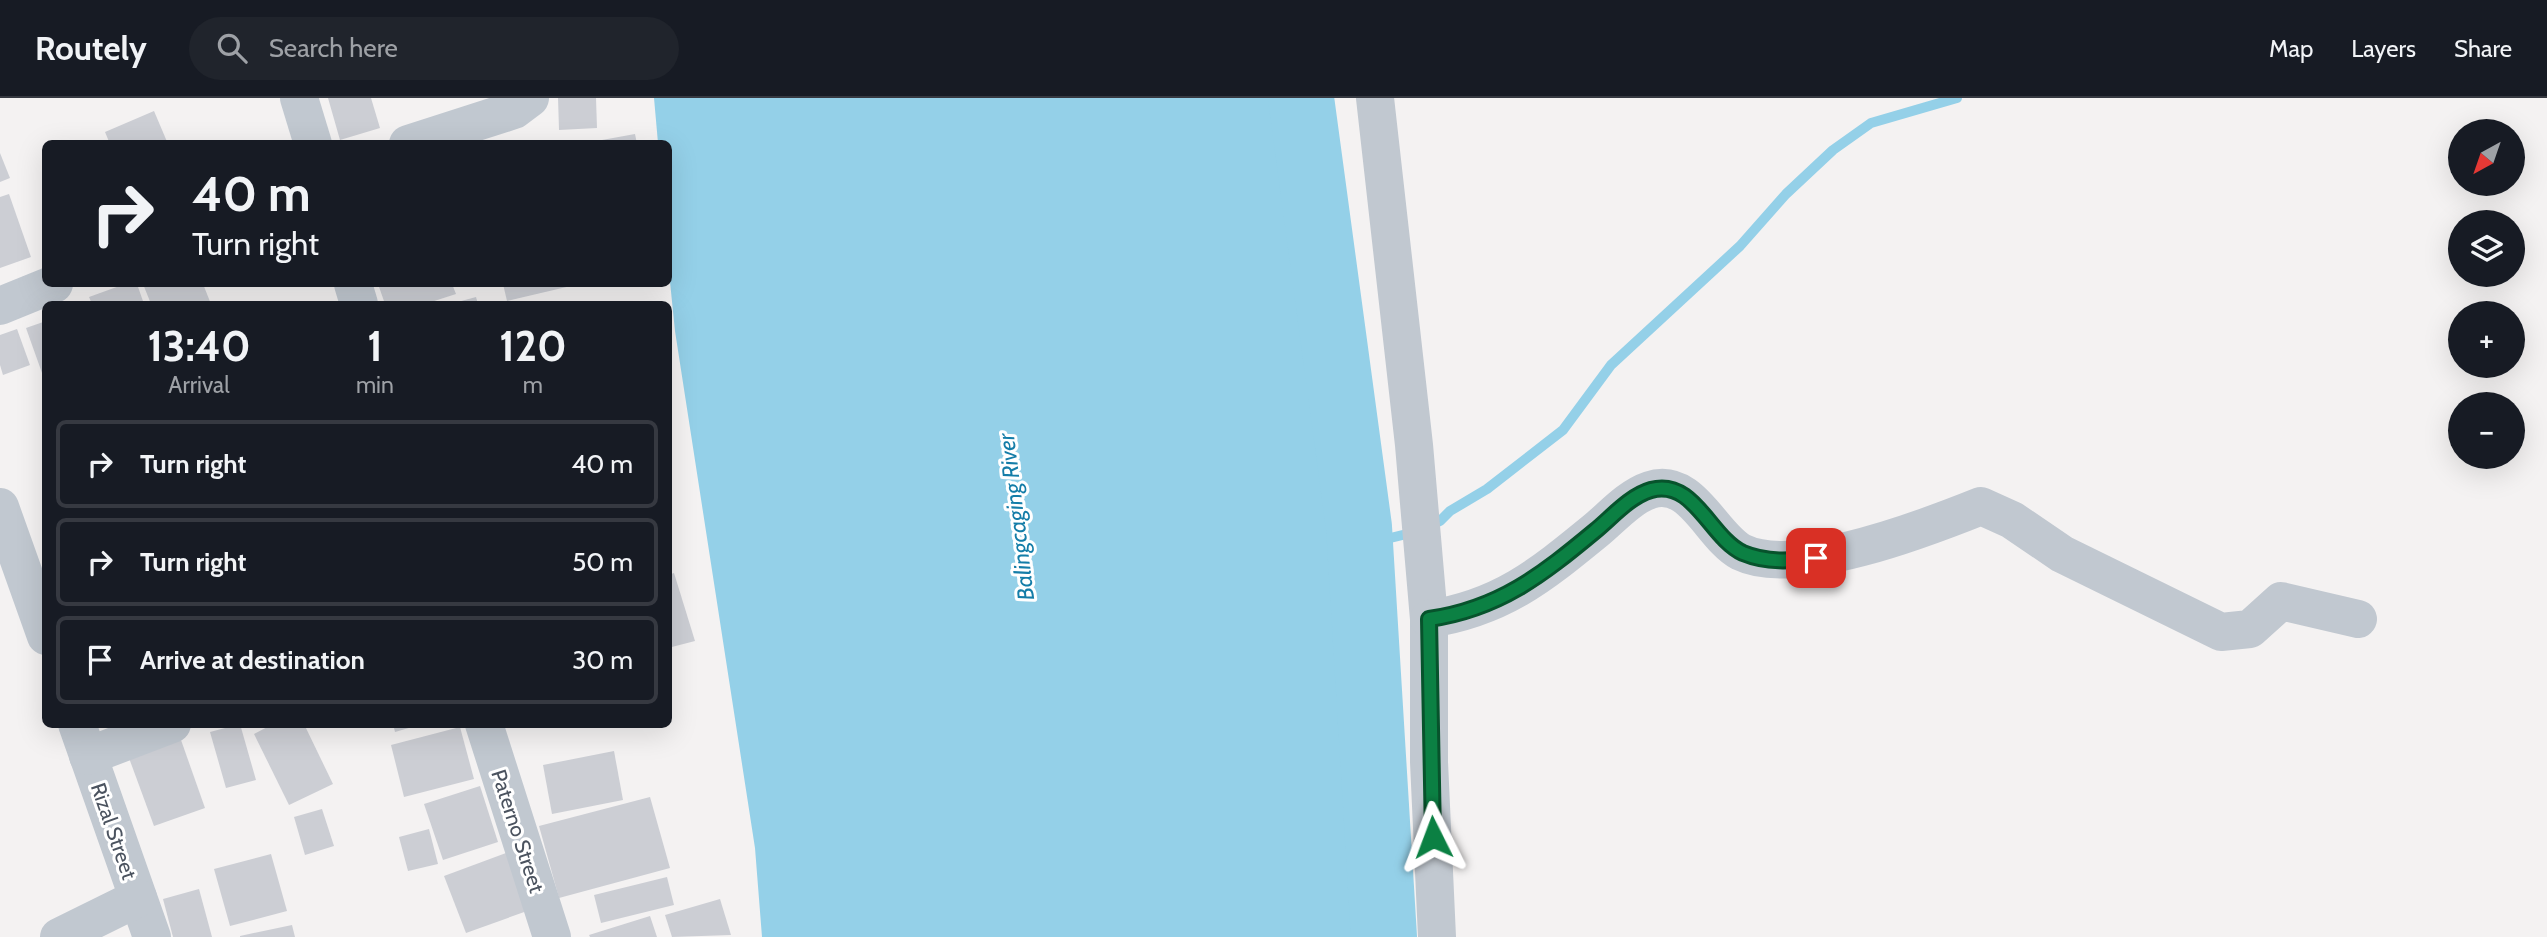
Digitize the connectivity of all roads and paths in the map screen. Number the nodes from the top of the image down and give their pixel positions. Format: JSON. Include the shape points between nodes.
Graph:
{"nodes":[{"id":1,"x":299,"y":98,"type":"edge"},
{"id":2,"x":530,"y":98,"type":"edge"},
{"id":3,"x":1375,"y":98,"type":"edge"},
{"id":4,"x":312,"y":140,"type":"edge"},
{"id":5,"x":420,"y":140,"type":"edge"},
{"id":6,"x":47,"y":287,"type":"edge"},
{"id":7,"x":0,"y":306,"type":"edge"},
{"id":8,"x":0,"y":507,"type":"edge"},
{"id":9,"x":1429,"y":619,"type":"junction"},
{"id":10,"x":2358,"y":619,"type":"dead end"},
{"id":11,"x":42,"y":625,"type":"edge"},
{"id":12,"x":150,"y":728,"type":"edge"},
{"id":13,"x":485,"y":728,"type":"edge"},
{"id":14,"x":82,"y":740,"type":"edge"},
{"id":15,"x":138,"y":898,"type":"junction"},
{"id":16,"x":59,"y":937,"type":"edge"},
{"id":17,"x":152,"y":937,"type":"edge"},
{"id":18,"x":552,"y":937,"type":"edge"},
{"id":19,"x":1437,"y":937,"type":"edge"}],
"edges":[{"from":1,"to":4,"type":"street"},
{"from":2,"to":5,"type":"street","via":[[514,110]]},
{"from":3,"to":9,"type":"street"},
{"from":6,"to":7,"type":"street"},
{"from":8,"to":11,"type":"street"},
{"from":9,"to":10,"type":"street","via":[[1465,614],[1503,598],[1640,495],[1664,488],[1685,496],[1741,552],[1779,562],[1849,550],[1981,506],[2062,554],[2221,632],[2250,629],[2281,601]]},
{"from":9,"to":19,"type":"street","via":[[1429,762]]},
{"from":12,"to":14,"type":"street"},
{"from":13,"to":18,"type":"street","name":"Paterno Street"},
{"from":14,"to":15,"type":"street","name":"Rizal Street"},
{"from":15,"to":16,"type":"street"},
{"from":15,"to":17,"type":"street","name":"Rizal Street"}]}
